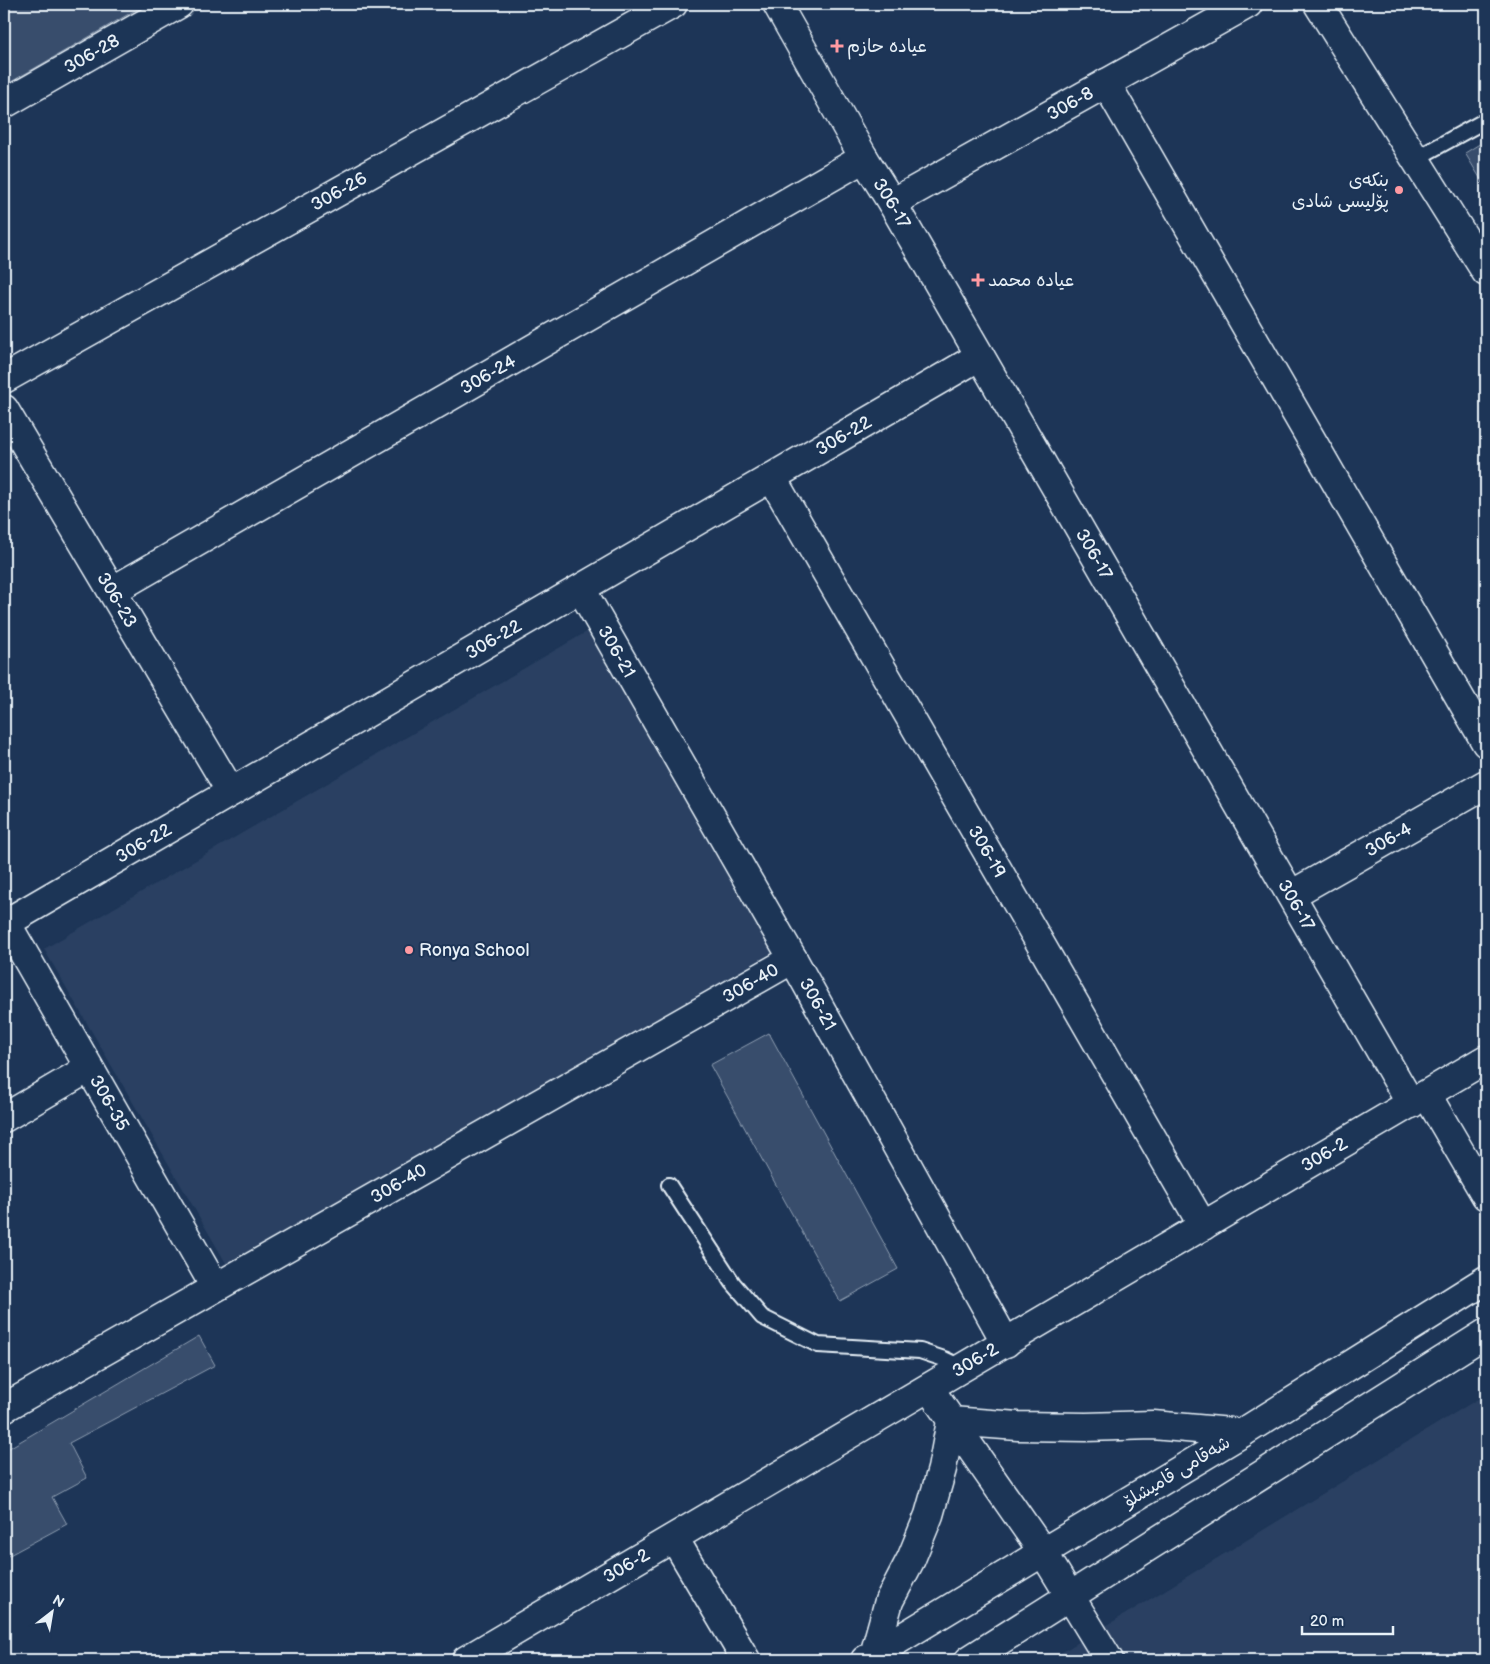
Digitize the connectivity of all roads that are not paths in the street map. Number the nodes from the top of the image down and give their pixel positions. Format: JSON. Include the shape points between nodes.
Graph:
{"nodes":[{"id":1,"x":179,"y":4,"type":"edge"},
{"id":2,"x":672,"y":4,"type":"edge"},
{"id":3,"x":777,"y":4,"type":"edge"},
{"id":4,"x":1248,"y":4,"type":"edge"},
{"id":5,"x":1318,"y":4,"type":"edge"},
{"id":6,"x":1106,"y":84,"type":"junction"},
{"id":7,"x":4,"y":104,"type":"edge"},
{"id":8,"x":1486,"y":120,"type":"edge"},
{"id":9,"x":864,"y":158,"type":"junction"},
{"id":10,"x":1416,"y":159,"type":"junction"},
{"id":11,"x":892,"y":203,"type":"junction"},
{"id":12,"x":1486,"y":272,"type":"edge"},
{"id":13,"x":980,"y":356,"type":"junction"},
{"id":14,"x":4,"y":379,"type":"edge"},
{"id":15,"x":4,"y":409,"type":"edge"},
{"id":16,"x":772,"y":478,"type":"junction"},
{"id":17,"x":581,"y":589,"type":"junction"},
{"id":18,"x":112,"y":591,"type":"junction"},
{"id":19,"x":1486,"y":743,"type":"edge"},
{"id":20,"x":1486,"y":784,"type":"edge"},
{"id":21,"x":231,"y":792,"type":"junction"},
{"id":22,"x":1291,"y":895,"type":"junction"},
{"id":23,"x":5,"y":921,"type":"edge"},
{"id":24,"x":793,"y":959,"type":"junction"},
{"id":25,"x":1486,"y":1060,"type":"edge"},
{"id":26,"x":89,"y":1068,"type":"junction"},
{"id":27,"x":1419,"y":1099,"type":"junction"},
{"id":28,"x":4,"y":1118,"type":"edge"},
{"id":29,"x":669,"y":1185,"type":"dead end"},
{"id":30,"x":1486,"y":1196,"type":"edge"},
{"id":31,"x":1203,"y":1226,"type":"junction"},
{"id":32,"x":1486,"y":1280,"type":"edge"},
{"id":33,"x":215,"y":1287,"type":"junction"},
{"id":34,"x":1486,"y":1333,"type":"edge"},
{"id":35,"x":1006,"y":1342,"type":"junction"},
{"id":36,"x":963,"y":1368,"type":"junction"},
{"id":37,"x":929,"y":1388,"type":"junction"},
{"id":38,"x":4,"y":1408,"type":"edge"},
{"id":39,"x":951,"y":1421,"type":"junction"},
{"id":40,"x":1242,"y":1433,"type":"junction"},
{"id":41,"x":674,"y":1538,"type":"junction"},
{"id":42,"x":1043,"y":1552,"type":"junction"},
{"id":43,"x":1071,"y":1597,"type":"junction"},
{"id":44,"x":870,"y":1658,"type":"edge"},
{"id":45,"x":466,"y":1660,"type":"edge"},
{"id":46,"x":746,"y":1660,"type":"edge"},
{"id":47,"x":969,"y":1660,"type":"edge"},
{"id":48,"x":1109,"y":1660,"type":"edge"}],
"edges":[{"from":1,"to":7,"type":"street","name":"306-28"},
{"from":2,"to":14,"type":"street","name":"306-26"},
{"from":3,"to":9,"type":"street","name":"306-17"},
{"from":4,"to":6,"type":"street","name":"306-8"},
{"from":5,"to":10,"type":"street"},
{"from":6,"to":11,"type":"street","name":"306-8"},
{"from":6,"to":19,"type":"street"},
{"from":8,"to":10,"type":"lane"},
{"from":9,"to":11,"type":"street","name":"306-17"},
{"from":9,"to":18,"type":"street","name":"306-24"},
{"from":10,"to":12,"type":"street"},
{"from":11,"to":13,"type":"street","name":"306-17"},
{"from":13,"to":16,"type":"street","name":"306-22"},
{"from":13,"to":22,"type":"street","name":"306-17"},
{"from":15,"to":18,"type":"street","name":"306-23"},
{"from":16,"to":17,"type":"street","name":"306-22"},
{"from":16,"to":31,"type":"street","name":"306-19"},
{"from":17,"to":21,"type":"street","name":"306-22"},
{"from":17,"to":24,"type":"street","name":"306-21"},
{"from":18,"to":21,"type":"street","name":"306-23"},
{"from":20,"to":22,"type":"street","name":"306-4"},
{"from":21,"to":23,"type":"street","name":"306-22"},
{"from":22,"to":27,"type":"street","name":"306-17"},
{"from":23,"to":26,"type":"street","name":"306-35"},
{"from":24,"to":33,"type":"street","name":"306-40"},
{"from":24,"to":35,"type":"street","name":"306-21"},
{"from":25,"to":27,"type":"street","name":"306-2"},
{"from":26,"to":28,"type":"street"},
{"from":26,"to":33,"type":"street","name":"306-35"},
{"from":27,"to":30,"type":"street","name":"306-17"},
{"from":27,"to":31,"type":"street","name":"306-2"},
{"from":29,"to":36,"type":"lane","via":[[733,1283],[762,1317],[818,1345],[920,1351]]},
{"from":31,"to":35,"type":"street","name":"306-2"},
{"from":32,"to":40,"type":"street","name":"شەقامی قامیشلۆ"},
{"from":33,"to":38,"type":"street","name":"306-40"},
{"from":34,"to":43,"type":"street"},
{"from":35,"to":36,"type":"street","name":"306-2"},
{"from":36,"to":37,"type":"street","name":"306-2"},
{"from":37,"to":39,"type":"street"},
{"from":37,"to":41,"type":"street","name":"306-2"},
{"from":39,"to":40,"type":"street","via":[[1028,1426],[1154,1425]]},
{"from":39,"to":42,"type":"street"},
{"from":39,"to":44,"type":"street","via":[[929,1515],[889,1600]]},
{"from":40,"to":42,"type":"street","name":"شەقامی قامیشلۆ"},
{"from":41,"to":45,"type":"street","name":"306-2"},
{"from":41,"to":46,"type":"street"},
{"from":42,"to":43,"type":"street"},
{"from":42,"to":44,"type":"street","name":"شەقامی قامیشلۆ"},
{"from":43,"to":47,"type":"street"},
{"from":43,"to":48,"type":"street"}]}
